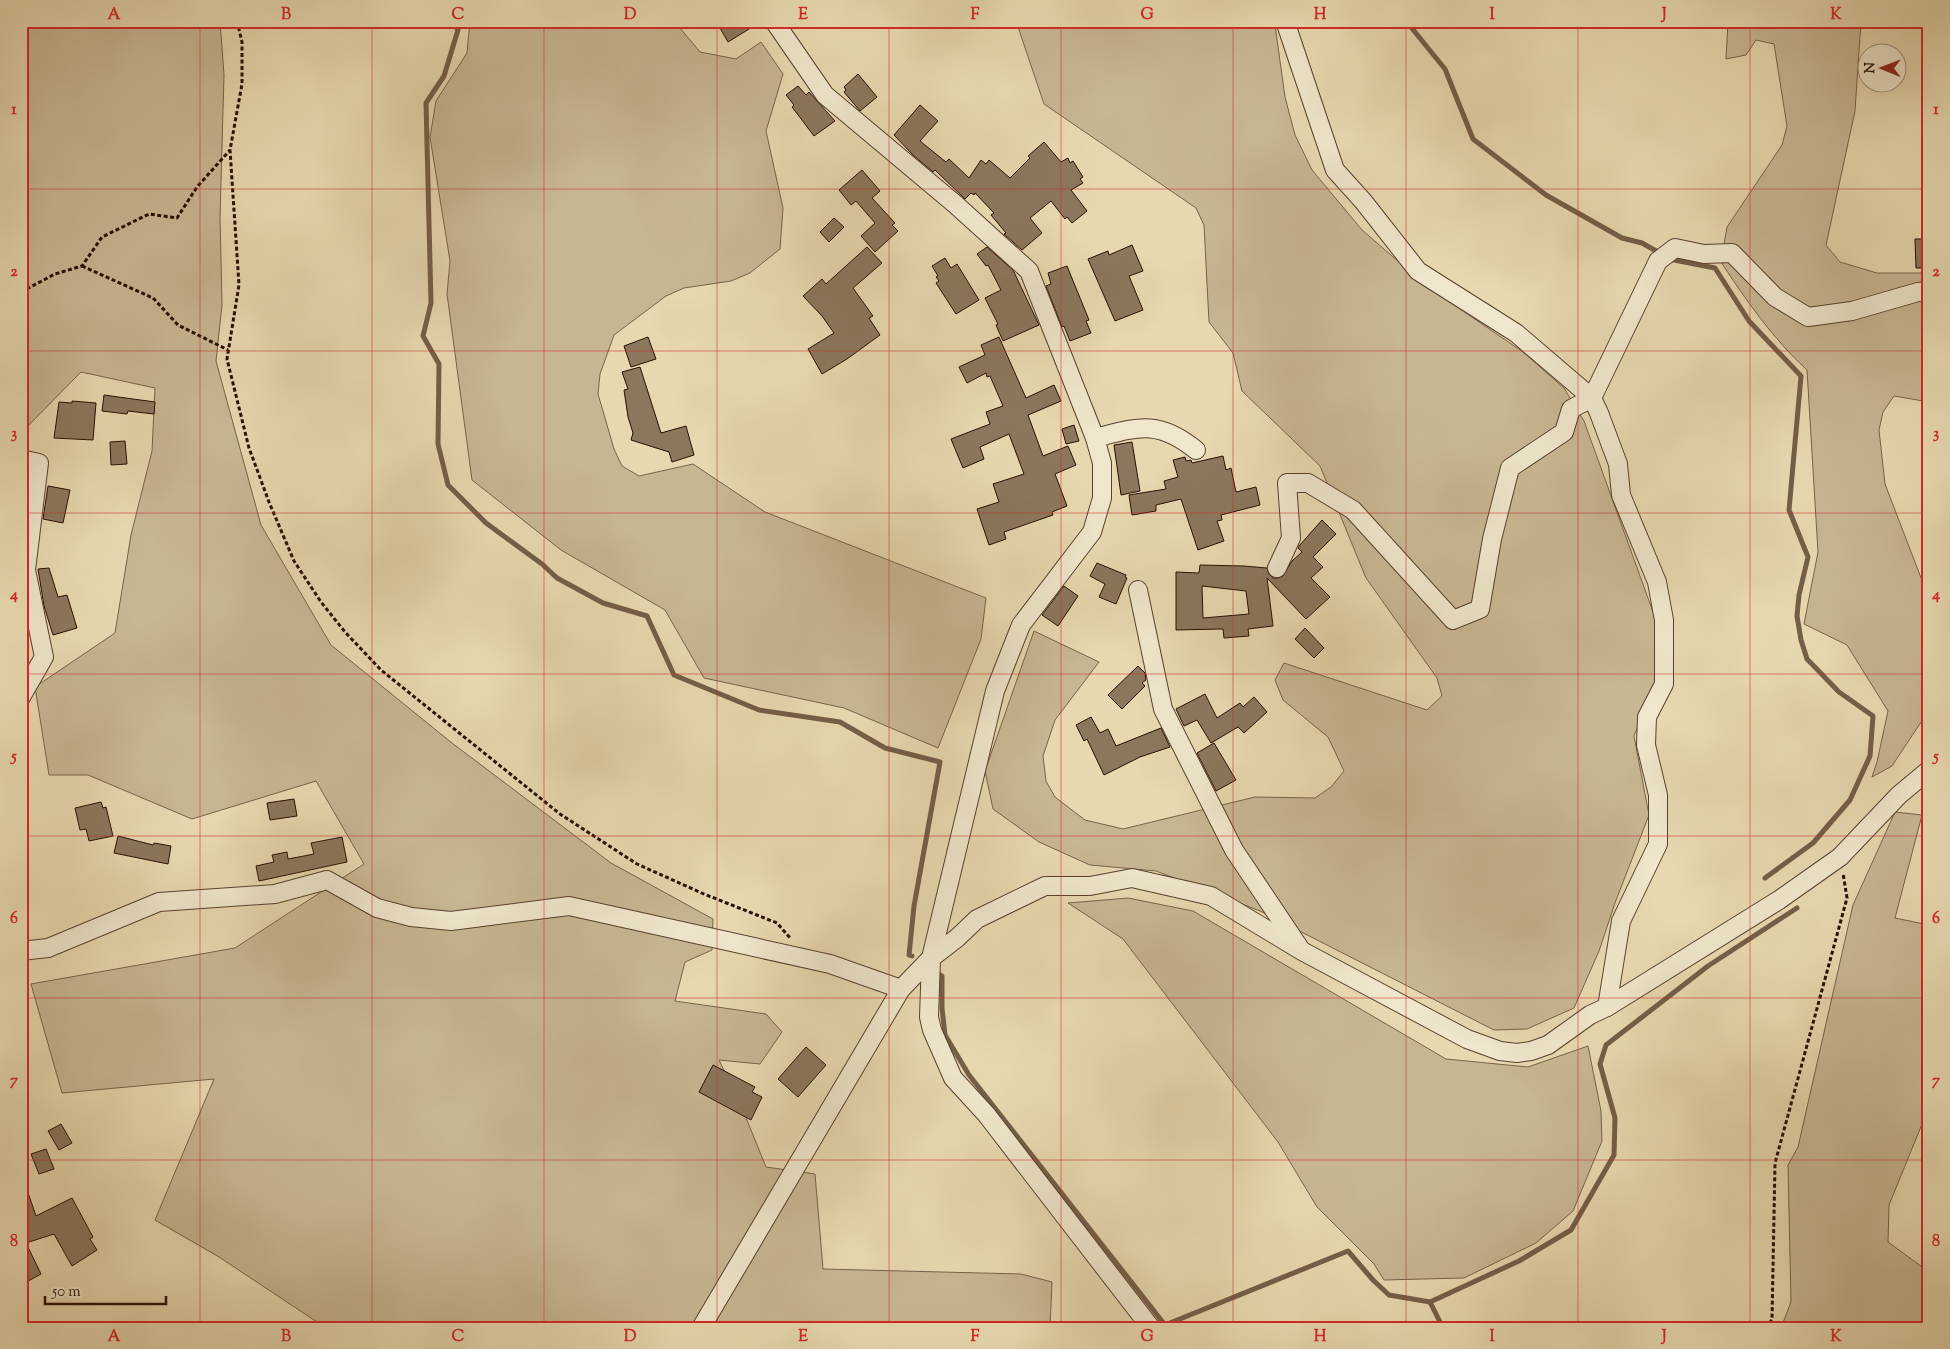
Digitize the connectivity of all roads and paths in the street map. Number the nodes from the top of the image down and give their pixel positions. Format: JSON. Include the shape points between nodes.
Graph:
{"nodes":[{"id":1,"x":237,"y":21,"type":"edge"},
{"id":2,"x":774,"y":21,"type":"edge"},
{"id":3,"x":1285,"y":21,"type":"edge"},
{"id":4,"x":230,"y":150,"type":"junction"},
{"id":5,"x":82,"y":266,"type":"junction"},
{"id":6,"x":1929,"y":291,"type":"edge"},
{"id":7,"x":21,"y":292,"type":"edge"},
{"id":8,"x":228,"y":350,"type":"junction"},
{"id":9,"x":1592,"y":398,"type":"junction"},
{"id":10,"x":1095,"y":438,"type":"junction"},
{"id":11,"x":1196,"y":450,"type":"dead end"},
{"id":12,"x":21,"y":459,"type":"edge"},
{"id":13,"x":1277,"y":568,"type":"dead end"},
{"id":14,"x":1138,"y":590,"type":"dead end"},
{"id":15,"x":21,"y":697,"type":"edge"},
{"id":16,"x":1929,"y":770,"type":"edge"},
{"id":17,"x":1840,"y":857,"type":"junction"},
{"id":18,"x":21,"y":951,"type":"edge"},
{"id":19,"x":1302,"y":951,"type":"junction"},
{"id":20,"x":931,"y":958,"type":"junction"},
{"id":21,"x":810,"y":960,"type":"junction"},
{"id":22,"x":901,"y":989,"type":"junction"},
{"id":23,"x":1607,"y":1007,"type":"junction"},
{"id":24,"x":701,"y":1328,"type":"edge"},
{"id":25,"x":1151,"y":1328,"type":"edge"},
{"id":26,"x":1765,"y":1328,"type":"edge"}],
"edges":[{"from":1,"to":4,"type":"path","via":[[242,42],[242,84]]},
{"from":2,"to":10,"type":"street","via":[[825,95],[1029,271]]},
{"from":3,"to":9,"type":"street","via":[[1335,170],[1418,270],[1516,333]]},
{"from":4,"to":5,"type":"path","via":[[196,187],[177,218],[149,214],[102,237]]},
{"from":4,"to":8,"type":"path","via":[[239,285]]},
{"from":5,"to":7,"type":"path","via":[[55,274]]},
{"from":5,"to":8,"type":"path","via":[[153,298],[178,325]]},
{"from":6,"to":9,"type":"street","via":[[1852,311],[1808,317],[1775,297],[1732,253],[1704,254],[1675,248],[1658,261]]},
{"from":8,"to":21,"type":"path","via":[[227,359],[250,448],[294,561],[321,602],[381,670],[560,814],[637,864],[777,923]]},
{"from":9,"to":13,"type":"street","via":[[1571,409],[1564,432],[1510,468],[1492,540],[1480,609],[1453,620],[1353,510],[1308,483],[1287,483],[1291,538]]},
{"from":9,"to":23,"type":"street","via":[[1618,464],[1621,495],[1657,582],[1664,620],[1664,684],[1648,717],[1646,745],[1658,795],[1658,844],[1621,921]]},
{"from":10,"to":11,"type":"street","via":[[1136,427],[1161,430],[1182,439]]},
{"from":10,"to":20,"type":"street","via":[[1102,463],[1102,498],[1092,532],[1021,625],[995,691]]},
{"from":12,"to":15,"type":"street","via":[[39,463],[26,570],[44,657]]},
{"from":14,"to":19,"type":"street","via":[[1163,709],[1234,850]]},
{"from":16,"to":17,"type":"street"},
{"from":17,"to":23,"type":"street","via":[[1778,900]]},
{"from":17,"to":26,"type":"path","via":[[1847,898],[1775,1163],[1772,1320]]},
{"from":18,"to":21,"type":"street","via":[[48,948],[159,902],[275,894],[327,880],[377,908],[411,917],[451,921],[569,906]]},
{"from":19,"to":20,"type":"street","via":[[1211,896],[1132,878],[1090,886],[1046,886],[977,919]]},
{"from":19,"to":23,"type":"street","via":[[1467,1039],[1500,1051],[1530,1051],[1548,1045]]},
{"from":20,"to":22,"type":"street"},
{"from":20,"to":25,"type":"street","via":[[929,1018],[953,1078],[986,1114]]},
{"from":21,"to":22,"type":"street"},
{"from":22,"to":24,"type":"street"}]}
